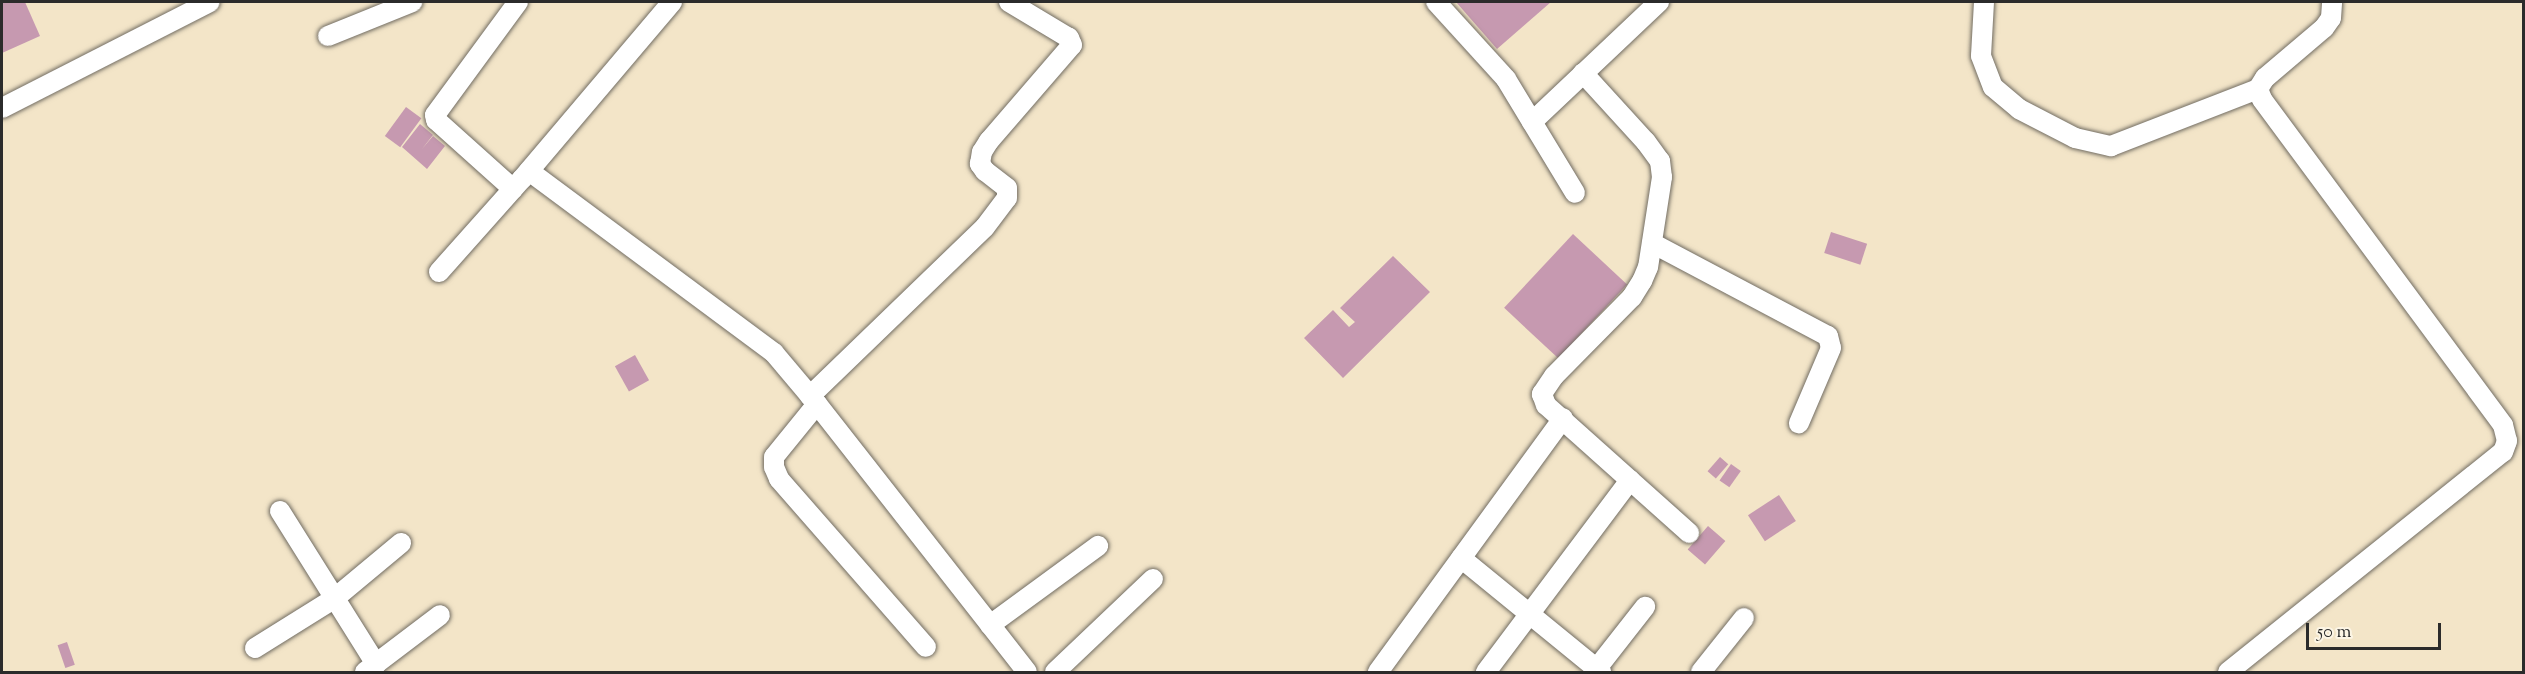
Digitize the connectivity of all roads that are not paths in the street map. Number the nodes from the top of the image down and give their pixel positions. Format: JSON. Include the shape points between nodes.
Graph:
{"nodes":[{"id":1,"x":210,"y":2,"type":"edge"},
{"id":2,"x":412,"y":2,"type":"edge"},
{"id":3,"x":518,"y":2,"type":"edge"},
{"id":4,"x":672,"y":2,"type":"edge"},
{"id":5,"x":1009,"y":2,"type":"edge"},
{"id":6,"x":1436,"y":2,"type":"edge"},
{"id":7,"x":1659,"y":2,"type":"edge"},
{"id":8,"x":1984,"y":2,"type":"edge"},
{"id":9,"x":2331,"y":2,"type":"edge"},
{"id":10,"x":328,"y":36,"type":"dead end"},
{"id":11,"x":1583,"y":73,"type":"junction"},
{"id":12,"x":2258,"y":89,"type":"junction"},
{"id":13,"x":2,"y":108,"type":"edge"},
{"id":14,"x":1532,"y":122,"type":"junction"},
{"id":15,"x":529,"y":171,"type":"junction"},
{"id":16,"x":513,"y":189,"type":"junction"},
{"id":17,"x":1575,"y":193,"type":"dead end"},
{"id":18,"x":1652,"y":243,"type":"junction"},
{"id":19,"x":440,"y":272,"type":"dead end"},
{"id":20,"x":814,"y":400,"type":"junction"},
{"id":21,"x":1563,"y":418,"type":"junction"},
{"id":22,"x":1799,"y":423,"type":"dead end"},
{"id":23,"x":1630,"y":480,"type":"junction"},
{"id":24,"x":280,"y":511,"type":"dead end"},
{"id":25,"x":1689,"y":533,"type":"dead end"},
{"id":26,"x":401,"y":543,"type":"dead end"},
{"id":27,"x":1098,"y":546,"type":"dead end"},
{"id":28,"x":1461,"y":558,"type":"junction"},
{"id":29,"x":1153,"y":579,"type":"dead end"},
{"id":30,"x":335,"y":598,"type":"junction"},
{"id":31,"x":1645,"y":607,"type":"dead end"},
{"id":32,"x":440,"y":615,"type":"dead end"},
{"id":33,"x":1529,"y":615,"type":"junction"},
{"id":34,"x":1744,"y":618,"type":"dead end"},
{"id":35,"x":990,"y":626,"type":"junction"},
{"id":36,"x":926,"y":647,"type":"dead end"},
{"id":37,"x":255,"y":648,"type":"dead end"},
{"id":38,"x":371,"y":668,"type":"edge"},
{"id":39,"x":1597,"y":671,"type":"edge"},
{"id":40,"x":1027,"y":672,"type":"edge"},
{"id":41,"x":1055,"y":672,"type":"edge"},
{"id":42,"x":1378,"y":672,"type":"edge"},
{"id":43,"x":1486,"y":672,"type":"edge"},
{"id":44,"x":1701,"y":672,"type":"edge"},
{"id":45,"x":2228,"y":672,"type":"edge"}],
"edges":[{"from":1,"to":13,"type":"street"},
{"from":2,"to":10,"type":"street"},
{"from":3,"to":16,"type":"street","via":[[435,115]]},
{"from":4,"to":15,"type":"street"},
{"from":5,"to":20,"type":"street","via":[[1069,38],[1072,45],[982,152],[980,164],[1007,188],[1007,198],[985,227]]},
{"from":6,"to":14,"type":"street","via":[[1506,79]]},
{"from":7,"to":11,"type":"street"},
{"from":8,"to":12,"type":"street","via":[[1981,56],[1993,87],[2019,109],[2075,138],[2111,146]]},
{"from":9,"to":12,"type":"street","via":[[2331,18],[2324,28],[2265,78]]},
{"from":11,"to":14,"type":"street"},
{"from":11,"to":18,"type":"street","via":[[1660,160],[1662,177]]},
{"from":12,"to":45,"type":"street","via":[[2503,425],[2507,441],[2503,452]]},
{"from":14,"to":17,"type":"street"},
{"from":15,"to":16,"type":"street"},
{"from":15,"to":20,"type":"street","via":[[758,339]]},
{"from":16,"to":19,"type":"street"},
{"from":18,"to":21,"type":"street","via":[[1648,267],[1632,297],[1554,376],[1542,394],[1546,405]]},
{"from":18,"to":22,"type":"street","via":[[1828,336],[1831,348]]},
{"from":20,"to":35,"type":"street"},
{"from":20,"to":36,"type":"street","via":[[774,457],[779,479]]},
{"from":21,"to":23,"type":"street"},
{"from":21,"to":28,"type":"street"},
{"from":23,"to":25,"type":"street"},
{"from":23,"to":33,"type":"street"},
{"from":24,"to":30,"type":"street"},
{"from":26,"to":30,"type":"street"},
{"from":27,"to":35,"type":"street"},
{"from":28,"to":33,"type":"street"},
{"from":28,"to":42,"type":"street"},
{"from":29,"to":41,"type":"street"},
{"from":30,"to":37,"type":"street"},
{"from":30,"to":38,"type":"street"},
{"from":31,"to":39,"type":"street"},
{"from":32,"to":38,"type":"street"},
{"from":33,"to":39,"type":"street"},
{"from":33,"to":43,"type":"street"},
{"from":34,"to":44,"type":"street"},
{"from":35,"to":40,"type":"street"}]}
